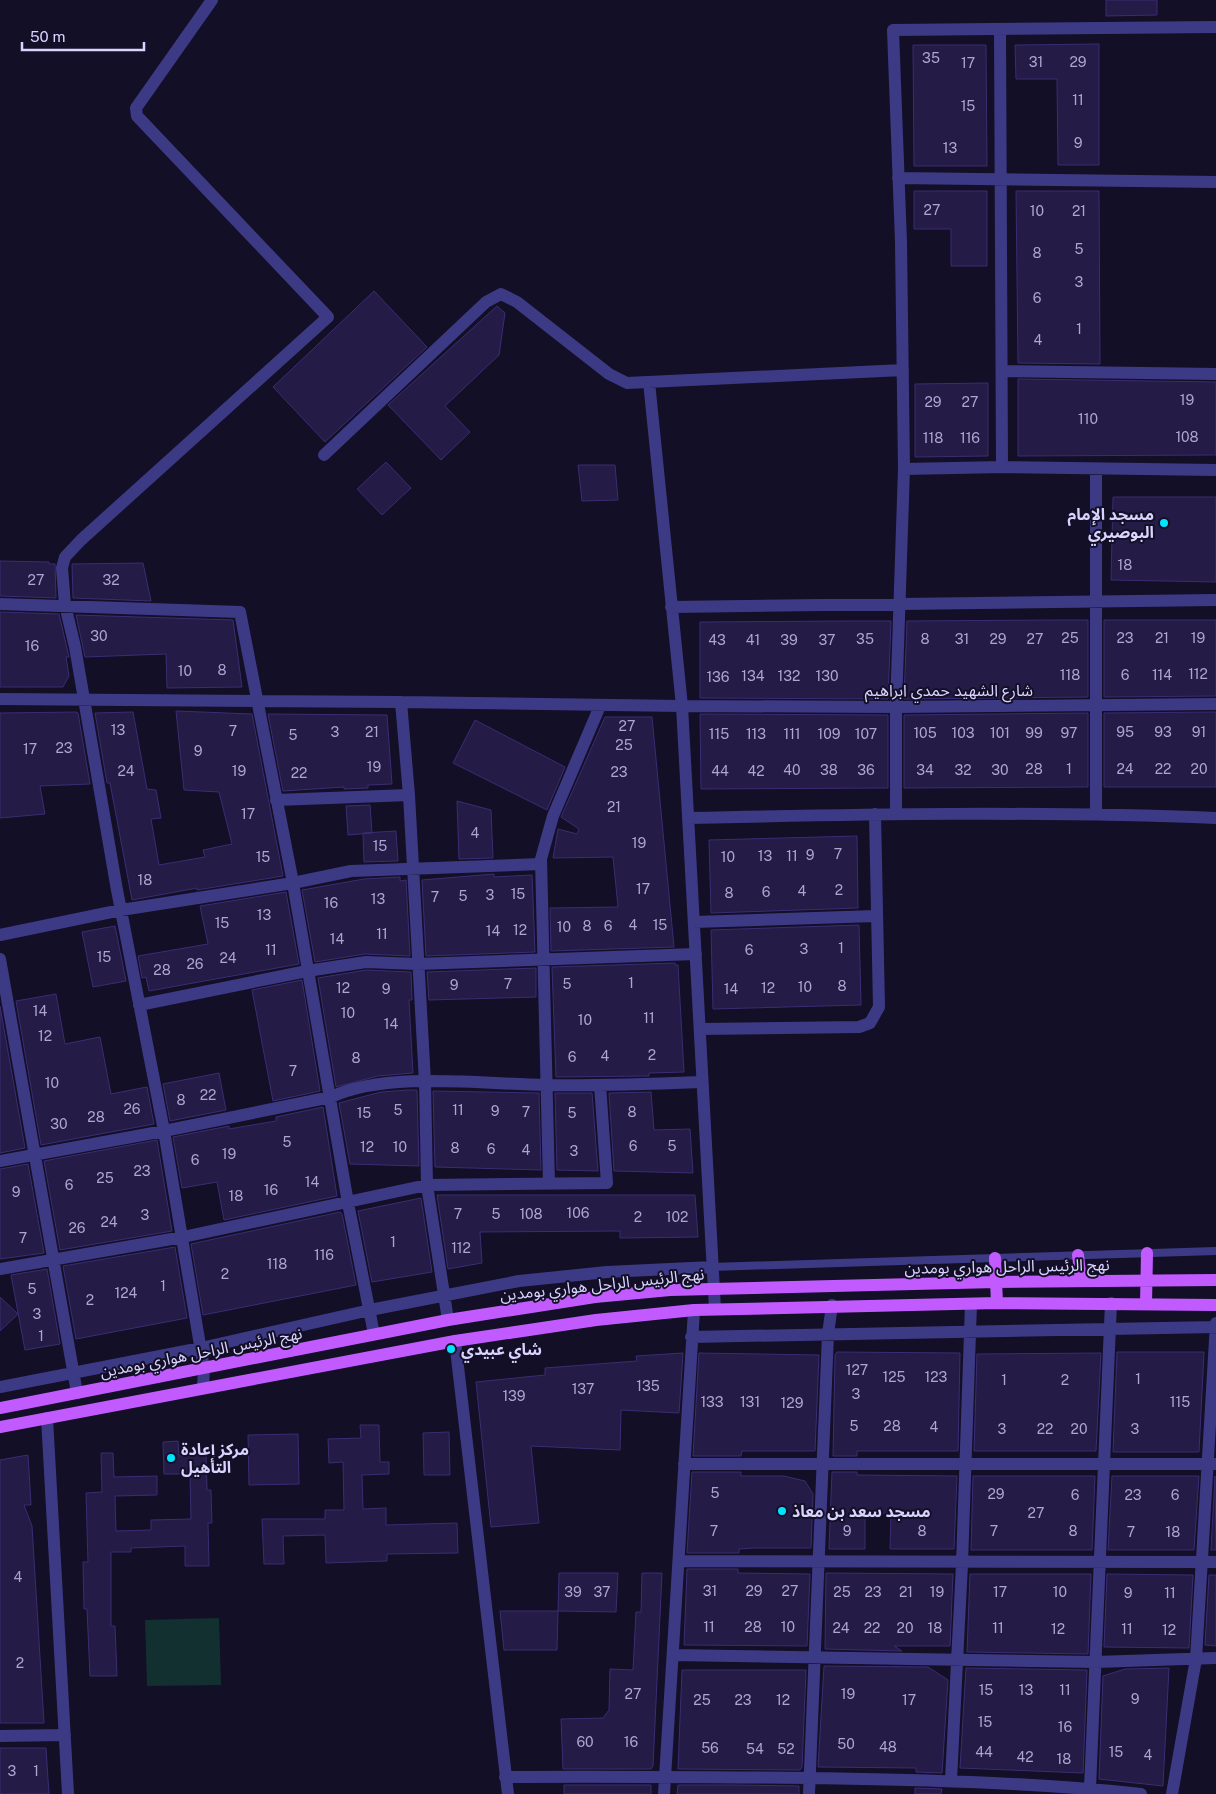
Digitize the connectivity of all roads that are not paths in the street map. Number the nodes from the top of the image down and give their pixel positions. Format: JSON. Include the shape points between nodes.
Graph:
{"nodes":[{"id":1,"x":212,"y":0,"type":"edge"},
{"id":2,"x":1216,"y":27,"type":"edge"},
{"id":3,"x":1000,"y":29,"type":"junction"},
{"id":4,"x":898,"y":178,"type":"junction"},
{"id":5,"x":1001,"y":178,"type":"junction"},
{"id":6,"x":1216,"y":182,"type":"edge"},
{"id":7,"x":903,"y":370,"type":"junction"},
{"id":8,"x":1003,"y":371,"type":"junction"},
{"id":9,"x":1216,"y":374,"type":"edge"},
{"id":10,"x":649,"y":382,"type":"junction"},
{"id":11,"x":324,"y":456,"type":"dead end"},
{"id":12,"x":1002,"y":467,"type":"junction"},
{"id":13,"x":904,"y":469,"type":"junction"},
{"id":14,"x":1096,"y":470,"type":"junction"},
{"id":15,"x":1216,"y":470,"type":"edge"},
{"id":16,"x":1216,"y":600,"type":"edge"},
{"id":17,"x":1096,"y":603,"type":"junction"},
{"id":18,"x":0,"y":604,"type":"edge"},
{"id":19,"x":899,"y":604,"type":"junction"},
{"id":20,"x":65,"y":605,"type":"junction"},
{"id":21,"x":672,"y":607,"type":"junction"},
{"id":22,"x":0,"y":699,"type":"edge"},
{"id":23,"x":84,"y":701,"type":"junction"},
{"id":24,"x":256,"y":702,"type":"junction"},
{"id":25,"x":401,"y":702,"type":"junction"},
{"id":26,"x":1216,"y":704,"type":"edge"},
{"id":27,"x":1097,"y":705,"type":"junction"},
{"id":28,"x":600,"y":706,"type":"junction"},
{"id":29,"x":682,"y":706,"type":"junction"},
{"id":30,"x":896,"y":707,"type":"junction"},
{"id":31,"x":409,"y":795,"type":"junction"},
{"id":32,"x":276,"y":800,"type":"junction"},
{"id":33,"x":896,"y":813,"type":"junction"},
{"id":34,"x":1096,"y":813,"type":"junction"},
{"id":35,"x":875,"y":814,"type":"junction"},
{"id":36,"x":688,"y":818,"type":"junction"},
{"id":37,"x":1216,"y":818,"type":"edge"},
{"id":38,"x":541,"y":864,"type":"junction"},
{"id":39,"x":412,"y":868,"type":"junction"},
{"id":40,"x":293,"y":883,"type":"junction"},
{"id":41,"x":121,"y":910,"type":"junction"},
{"id":42,"x":876,"y":916,"type":"junction"},
{"id":43,"x":694,"y":922,"type":"junction"},
{"id":44,"x":0,"y":935,"type":"edge"},
{"id":45,"x":696,"y":954,"type":"junction"},
{"id":46,"x":542,"y":958,"type":"junction"},
{"id":47,"x":0,"y":959,"type":"edge"},
{"id":48,"x":417,"y":964,"type":"junction"},
{"id":49,"x":307,"y":971,"type":"junction"},
{"id":50,"x":3,"y":994,"type":"edge"},
{"id":51,"x":139,"y":1004,"type":"junction"},
{"id":52,"x":700,"y":1029,"type":"junction"},
{"id":53,"x":426,"y":1082,"type":"junction"},
{"id":54,"x":701,"y":1082,"type":"junction"},
{"id":55,"x":547,"y":1085,"type":"junction"},
{"id":56,"x":600,"y":1085,"type":"junction"},
{"id":57,"x":331,"y":1097,"type":"junction"},
{"id":58,"x":164,"y":1131,"type":"junction"},
{"id":59,"x":36,"y":1154,"type":"junction"},
{"id":60,"x":0,"y":1161,"type":"edge"},
{"id":61,"x":549,"y":1184,"type":"junction"},
{"id":62,"x":427,"y":1185,"type":"junction"},
{"id":63,"x":348,"y":1203,"type":"junction"},
{"id":64,"x":183,"y":1237,"type":"junction"},
{"id":65,"x":1216,"y":1250,"type":"edge"},
{"id":66,"x":1147,"y":1253,"type":"junction"},
{"id":67,"x":1078,"y":1255,"type":"junction"},
{"id":68,"x":996,"y":1258,"type":"junction"},
{"id":69,"x":52,"y":1260,"type":"junction"},
{"id":70,"x":712,"y":1267,"type":"junction"},
{"id":71,"x":0,"y":1269,"type":"edge"},
{"id":72,"x":1216,"y":1280,"type":"edge"},
{"id":73,"x":1147,"y":1281,"type":"junction"},
{"id":74,"x":996,"y":1282,"type":"junction"},
{"id":75,"x":1081,"y":1282,"type":"junction"},
{"id":76,"x":713,"y":1287,"type":"junction"},
{"id":77,"x":445,"y":1294,"type":"junction"},
{"id":78,"x":1110,"y":1303,"type":"junction"},
{"id":79,"x":971,"y":1304,"type":"junction"},
{"id":80,"x":997,"y":1304,"type":"junction"},
{"id":81,"x":1146,"y":1304,"type":"junction"},
{"id":82,"x":1216,"y":1305,"type":"edge"},
{"id":83,"x":832,"y":1306,"type":"junction"},
{"id":84,"x":715,"y":1309,"type":"junction"},
{"id":85,"x":370,"y":1310,"type":"junction"},
{"id":86,"x":694,"y":1310,"type":"junction"},
{"id":87,"x":448,"y":1320,"type":"junction"},
{"id":88,"x":1216,"y":1323,"type":"edge"},
{"id":89,"x":1216,"y":1327,"type":"edge"},
{"id":90,"x":1110,"y":1329,"type":"junction"},
{"id":91,"x":972,"y":1330,"type":"junction"},
{"id":92,"x":374,"y":1334,"type":"junction"},
{"id":93,"x":828,"y":1334,"type":"junction"},
{"id":94,"x":691,"y":1337,"type":"junction"},
{"id":95,"x":455,"y":1341,"type":"junction"},
{"id":96,"x":201,"y":1348,"type":"junction"},
{"id":97,"x":204,"y":1369,"type":"junction"},
{"id":98,"x":74,"y":1374,"type":"junction"},
{"id":99,"x":0,"y":1387,"type":"edge"},
{"id":100,"x":203,"y":1388,"type":"junction"},
{"id":101,"x":76,"y":1393,"type":"junction"},
{"id":102,"x":0,"y":1408,"type":"edge"},
{"id":103,"x":47,"y":1418,"type":"junction"},
{"id":104,"x":0,"y":1427,"type":"edge"},
{"id":105,"x":684,"y":1464,"type":"junction"},
{"id":106,"x":965,"y":1464,"type":"junction"},
{"id":107,"x":1103,"y":1464,"type":"junction"},
{"id":108,"x":1212,"y":1464,"type":"edge"},
{"id":109,"x":822,"y":1465,"type":"junction"},
{"id":110,"x":679,"y":1561,"type":"junction"},
{"id":111,"x":820,"y":1562,"type":"junction"},
{"id":112,"x":1099,"y":1562,"type":"junction"},
{"id":113,"x":1216,"y":1562,"type":"edge"},
{"id":114,"x":1201,"y":1563,"type":"junction"},
{"id":115,"x":962,"y":1564,"type":"junction"},
{"id":116,"x":674,"y":1655,"type":"junction"},
{"id":117,"x":816,"y":1658,"type":"junction"},
{"id":118,"x":1216,"y":1658,"type":"edge"},
{"id":119,"x":1196,"y":1659,"type":"junction"},
{"id":120,"x":957,"y":1660,"type":"junction"},
{"id":121,"x":1095,"y":1662,"type":"junction"},
{"id":122,"x":65,"y":1734,"type":"junction"},
{"id":123,"x":0,"y":1736,"type":"edge"},
{"id":124,"x":664,"y":1776,"type":"junction"},
{"id":125,"x":506,"y":1778,"type":"junction"},
{"id":126,"x":810,"y":1778,"type":"junction"},
{"id":127,"x":950,"y":1780,"type":"junction"},
{"id":128,"x":1090,"y":1788,"type":"junction"},
{"id":129,"x":1028,"y":1790,"type":"edge"},
{"id":130,"x":68,"y":1794,"type":"edge"},
{"id":131,"x":508,"y":1794,"type":"edge"},
{"id":132,"x":664,"y":1794,"type":"edge"},
{"id":133,"x":809,"y":1794,"type":"edge"},
{"id":134,"x":1141,"y":1794,"type":"edge"},
{"id":135,"x":1172,"y":1794,"type":"edge"}],
"edges":[{"from":1,"to":20,"type":"street","via":[[138,103],[137,116],[328,317],[65,557],[62,568]]},
{"from":2,"to":3,"type":"street"},
{"from":3,"to":4,"type":"street","via":[[893,30]]},
{"from":3,"to":5,"type":"street"},
{"from":4,"to":5,"type":"street"},
{"from":4,"to":7,"type":"street"},
{"from":5,"to":6,"type":"street"},
{"from":5,"to":8,"type":"street"},
{"from":7,"to":10,"type":"street"},
{"from":7,"to":13,"type":"street"},
{"from":8,"to":9,"type":"street"},
{"from":8,"to":12,"type":"street"},
{"from":10,"to":11,"type":"street","via":[[627,383],[609,374],[517,302],[501,294],[486,302]]},
{"from":10,"to":21,"type":"street"},
{"from":12,"to":13,"type":"street"},
{"from":12,"to":14,"type":"street"},
{"from":13,"to":19,"type":"street"},
{"from":14,"to":15,"type":"street"},
{"from":14,"to":17,"type":"street"},
{"from":16,"to":17,"type":"street"},
{"from":17,"to":19,"type":"street"},
{"from":17,"to":27,"type":"street"},
{"from":18,"to":20,"type":"street"},
{"from":19,"to":21,"type":"street"},
{"from":19,"to":30,"type":"street"},
{"from":20,"to":23,"type":"street"},
{"from":20,"to":24,"type":"street","via":[[240,612]]},
{"from":21,"to":29,"type":"street"},
{"from":22,"to":23,"type":"street","name":"شارع الشهيد حمدي ابراهيم"},
{"from":23,"to":24,"type":"street","name":"شارع الشهيد حمدي ابراهيم"},
{"from":23,"to":41,"type":"street"},
{"from":24,"to":25,"type":"street","name":"شارع الشهيد حمدي ابراهيم"},
{"from":24,"to":32,"type":"street"},
{"from":25,"to":28,"type":"street","name":"شارع الشهيد حمدي ابراهيم"},
{"from":25,"to":31,"type":"street"},
{"from":26,"to":27,"type":"street","name":"شارع الشهيد حمدي ابراهيم"},
{"from":27,"to":30,"type":"street","name":"شارع الشهيد حمدي ابراهيم"},
{"from":27,"to":34,"type":"street"},
{"from":28,"to":29,"type":"street","name":"شارع الشهيد حمدي ابراهيم"},
{"from":28,"to":38,"type":"street","via":[[553,816]]},
{"from":29,"to":30,"type":"street","name":"شارع الشهيد حمدي ابراهيم"},
{"from":29,"to":36,"type":"street"},
{"from":30,"to":33,"type":"street"},
{"from":31,"to":32,"type":"street"},
{"from":31,"to":39,"type":"street"},
{"from":32,"to":40,"type":"street"},
{"from":33,"to":34,"type":"street"},
{"from":33,"to":35,"type":"street"},
{"from":34,"to":37,"type":"street"},
{"from":35,"to":36,"type":"street"},
{"from":35,"to":42,"type":"street"},
{"from":36,"to":43,"type":"street"},
{"from":38,"to":39,"type":"street"},
{"from":38,"to":46,"type":"street"},
{"from":39,"to":40,"type":"street","via":[[351,871]]},
{"from":39,"to":48,"type":"street"},
{"from":40,"to":41,"type":"street"},
{"from":40,"to":49,"type":"street"},
{"from":41,"to":44,"type":"street"},
{"from":41,"to":51,"type":"street"},
{"from":42,"to":43,"type":"street"},
{"from":42,"to":52,"type":"street","via":[[879,1007],[870,1023],[859,1027]]},
{"from":43,"to":45,"type":"street"},
{"from":45,"to":46,"type":"street"},
{"from":45,"to":52,"type":"street"},
{"from":46,"to":48,"type":"street"},
{"from":46,"to":55,"type":"street"},
{"from":47,"to":50,"type":"street"},
{"from":48,"to":49,"type":"street","via":[[366,962]]},
{"from":48,"to":53,"type":"street"},
{"from":49,"to":51,"type":"street"},
{"from":49,"to":57,"type":"street"},
{"from":50,"to":59,"type":"street"},
{"from":51,"to":58,"type":"street"},
{"from":52,"to":54,"type":"street"},
{"from":53,"to":55,"type":"street"},
{"from":53,"to":57,"type":"street","via":[[348,1089]]},
{"from":53,"to":62,"type":"street"},
{"from":54,"to":56,"type":"street"},
{"from":54,"to":70,"type":"street"},
{"from":55,"to":56,"type":"street"},
{"from":55,"to":61,"type":"street"},
{"from":56,"to":61,"type":"street","via":[[607,1183]]},
{"from":57,"to":58,"type":"street"},
{"from":57,"to":63,"type":"street"},
{"from":58,"to":59,"type":"street"},
{"from":58,"to":64,"type":"street"},
{"from":59,"to":60,"type":"street"},
{"from":59,"to":69,"type":"street"},
{"from":61,"to":62,"type":"street"},
{"from":62,"to":63,"type":"street"},
{"from":62,"to":77,"type":"street"},
{"from":63,"to":64,"type":"street"},
{"from":63,"to":85,"type":"street"},
{"from":64,"to":69,"type":"street"},
{"from":64,"to":96,"type":"street"},
{"from":65,"to":66,"type":"lane"},
{"from":66,"to":67,"type":"lane"},
{"from":66,"to":73,"type":"main road"},
{"from":67,"to":68,"type":"lane"},
{"from":67,"to":75,"type":"main road"},
{"from":68,"to":70,"type":"lane"},
{"from":68,"to":74,"type":"main road"},
{"from":69,"to":71,"type":"street"},
{"from":69,"to":98,"type":"street"},
{"from":70,"to":76,"type":"street"},
{"from":70,"to":77,"type":"street","via":[[607,1272],[519,1281]]},
{"from":72,"to":73,"type":"main road","name":"نهج الرئيس الراحل هواري بومدين"},
{"from":73,"to":75,"type":"main road","name":"نهج الرئيس الراحل هواري بومدين"},
{"from":73,"to":81,"type":"main road"},
{"from":74,"to":75,"type":"main road","name":"نهج الرئيس الراحل هواري بومدين"},
{"from":74,"to":76,"type":"main road","name":"نهج الرئيس الراحل هواري بومدين"},
{"from":74,"to":80,"type":"main road"},
{"from":76,"to":84,"type":"street"},
{"from":76,"to":87,"type":"main road","name":"نهج الرئيس الراحل هواري بومدين","via":[[595,1297]]},
{"from":77,"to":85,"type":"street"},
{"from":77,"to":87,"type":"street"},
{"from":78,"to":80,"type":"main road"},
{"from":78,"to":81,"type":"main road"},
{"from":78,"to":90,"type":"street"},
{"from":79,"to":80,"type":"main road"},
{"from":79,"to":83,"type":"main road"},
{"from":79,"to":91,"type":"street"},
{"from":81,"to":82,"type":"main road"},
{"from":83,"to":84,"type":"main road"},
{"from":83,"to":93,"type":"street"},
{"from":84,"to":86,"type":"main road"},
{"from":85,"to":92,"type":"street"},
{"from":85,"to":96,"type":"street"},
{"from":86,"to":94,"type":"street"},
{"from":86,"to":95,"type":"main road","via":[[596,1320]]},
{"from":87,"to":92,"type":"main road","name":"نهج الرئيس الراحل هواري بومدين"},
{"from":88,"to":89,"type":"street"},
{"from":89,"to":90,"type":"street"},
{"from":89,"to":108,"type":"street"},
{"from":90,"to":91,"type":"street"},
{"from":90,"to":107,"type":"street"},
{"from":91,"to":93,"type":"street"},
{"from":91,"to":106,"type":"street"},
{"from":92,"to":97,"type":"main road","name":"نهج الرئيس الراحل هواري بومدين"},
{"from":93,"to":94,"type":"street"},
{"from":93,"to":109,"type":"street"},
{"from":94,"to":105,"type":"street"},
{"from":95,"to":100,"type":"main road"},
{"from":95,"to":125,"type":"street"},
{"from":96,"to":97,"type":"street"},
{"from":96,"to":98,"type":"street"},
{"from":97,"to":100,"type":"street"},
{"from":97,"to":101,"type":"main road","name":"نهج الرئيس الراحل هواري بومدين"},
{"from":98,"to":99,"type":"street"},
{"from":98,"to":101,"type":"street"},
{"from":100,"to":103,"type":"main road"},
{"from":101,"to":102,"type":"main road","name":"نهج الرئيس الراحل هواري بومدين"},
{"from":103,"to":104,"type":"main road"},
{"from":103,"to":122,"type":"street"},
{"from":105,"to":109,"type":"street"},
{"from":105,"to":110,"type":"street"},
{"from":106,"to":107,"type":"street"},
{"from":106,"to":109,"type":"street"},
{"from":106,"to":115,"type":"street"},
{"from":107,"to":108,"type":"street"},
{"from":107,"to":112,"type":"street"},
{"from":108,"to":114,"type":"street"},
{"from":109,"to":111,"type":"street"},
{"from":110,"to":111,"type":"street"},
{"from":110,"to":116,"type":"street"},
{"from":111,"to":115,"type":"street"},
{"from":111,"to":117,"type":"street"},
{"from":112,"to":114,"type":"street"},
{"from":112,"to":115,"type":"street"},
{"from":112,"to":121,"type":"street"},
{"from":113,"to":114,"type":"street"},
{"from":114,"to":119,"type":"street"},
{"from":115,"to":120,"type":"street"},
{"from":116,"to":117,"type":"street"},
{"from":116,"to":124,"type":"street"},
{"from":117,"to":120,"type":"street"},
{"from":117,"to":126,"type":"street"},
{"from":118,"to":119,"type":"street"},
{"from":119,"to":121,"type":"street"},
{"from":119,"to":135,"type":"street"},
{"from":120,"to":121,"type":"street"},
{"from":120,"to":127,"type":"street"},
{"from":121,"to":128,"type":"street"},
{"from":122,"to":123,"type":"street"},
{"from":122,"to":130,"type":"street"},
{"from":124,"to":125,"type":"street"},
{"from":124,"to":126,"type":"street"},
{"from":124,"to":132,"type":"street"},
{"from":125,"to":131,"type":"street"},
{"from":126,"to":127,"type":"street"},
{"from":126,"to":133,"type":"street"},
{"from":127,"to":129,"type":"street"},
{"from":128,"to":129,"type":"street"},
{"from":128,"to":134,"type":"street"}]}
